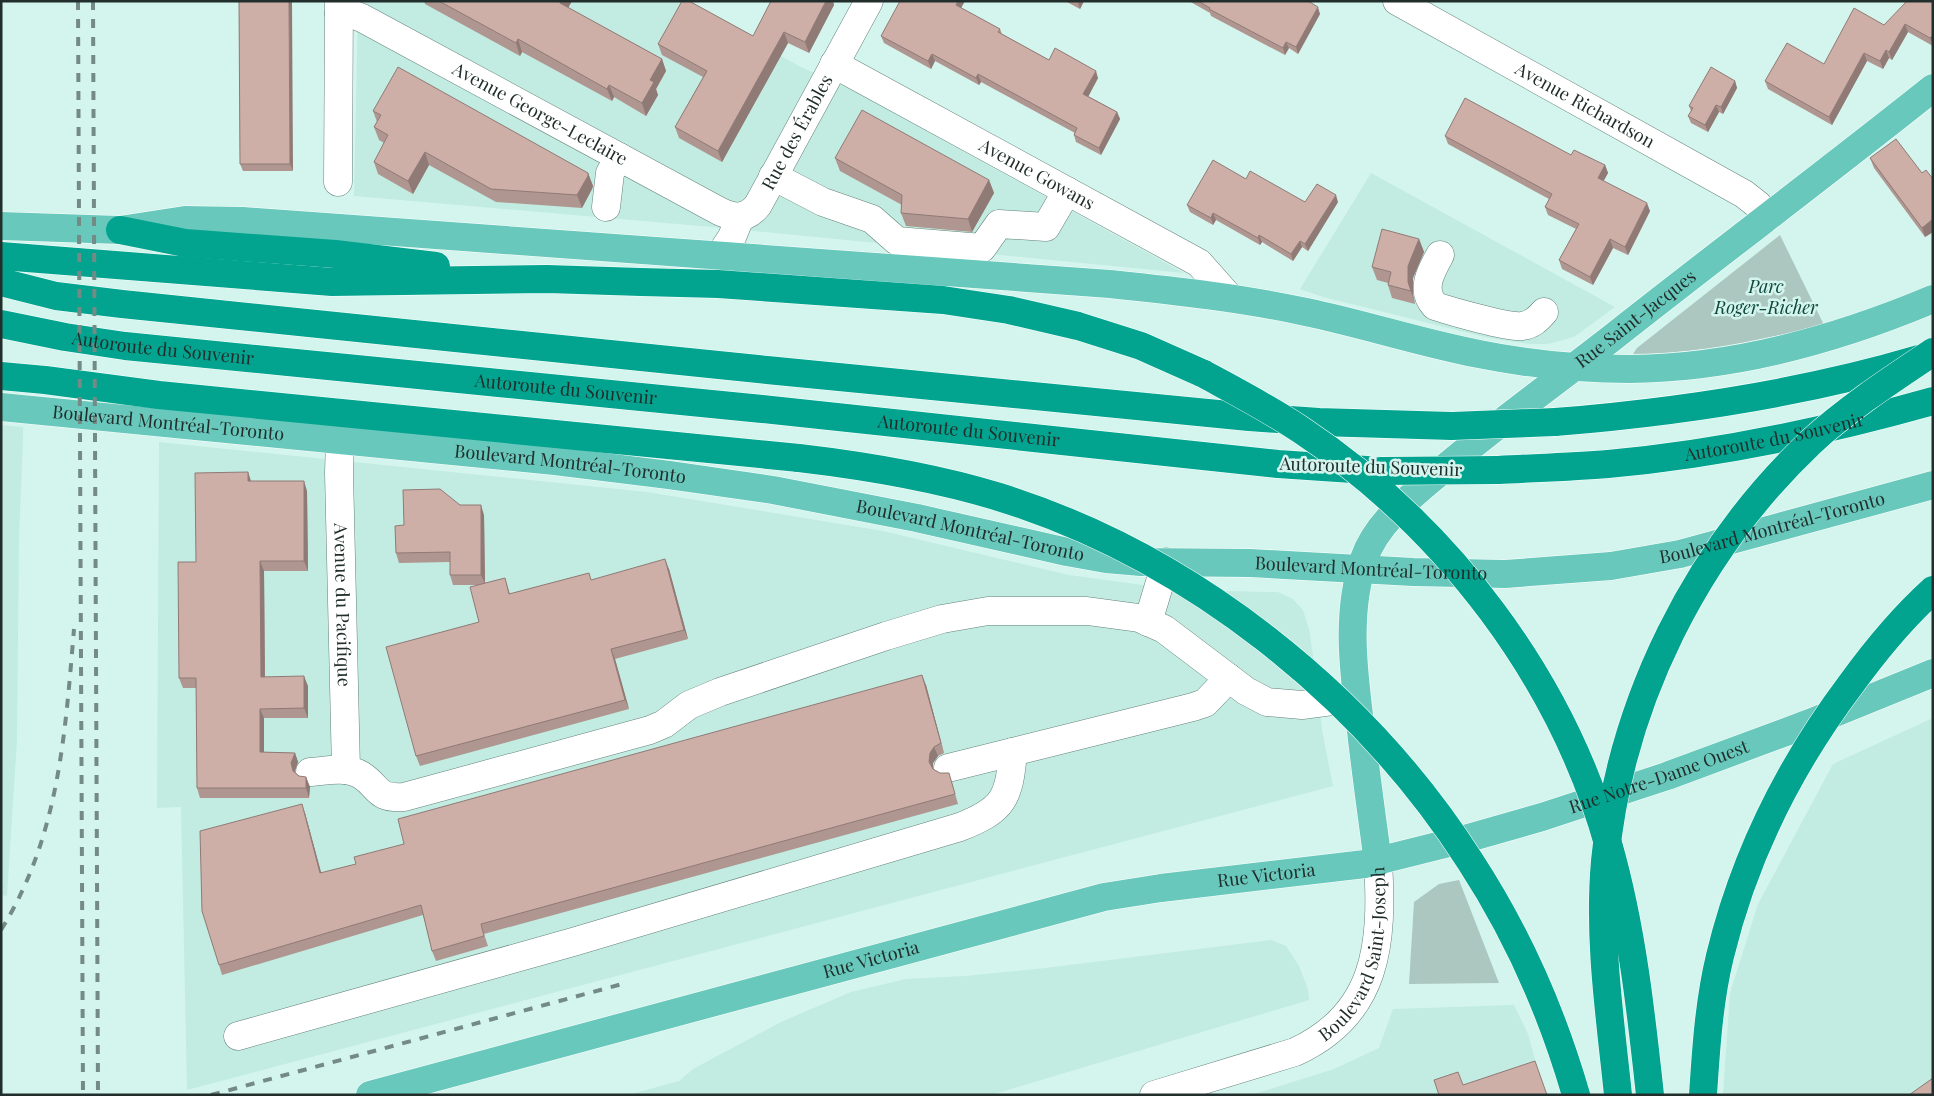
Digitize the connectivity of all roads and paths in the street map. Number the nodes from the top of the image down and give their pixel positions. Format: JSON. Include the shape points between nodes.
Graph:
{"nodes":[{"id":1,"x":870,"y":1,"type":"edge"},
{"id":2,"x":1397,"y":1,"type":"edge"},
{"id":3,"x":338,"y":7,"type":"edge"},
{"id":4,"x":834,"y":64,"type":"junction"},
{"id":5,"x":1933,"y":88,"type":"edge"},
{"id":6,"x":619,"y":157,"type":"junction"},
{"id":7,"x":773,"y":176,"type":"junction"},
{"id":8,"x":338,"y":182,"type":"dead end"},
{"id":9,"x":1067,"y":191,"type":"junction"},
{"id":10,"x":606,"y":206,"type":"dead end"},
{"id":11,"x":1767,"y":216,"type":"junction"},
{"id":12,"x":740,"y":217,"type":"junction"},
{"id":13,"x":1,"y":226,"type":"edge"},
{"id":14,"x":120,"y":230,"type":"junction"},
{"id":15,"x":720,"y":255,"type":"junction"},
{"id":16,"x":1440,"y":255,"type":"dead end"},
{"id":17,"x":1,"y":256,"type":"edge"},
{"id":18,"x":547,"y":279,"type":"junction"},
{"id":19,"x":1,"y":282,"type":"edge"},
{"id":20,"x":1230,"y":298,"type":"junction"},
{"id":21,"x":1933,"y":299,"type":"edge"},
{"id":22,"x":1544,"y":312,"type":"dead end"},
{"id":23,"x":1,"y":324,"type":"edge"},
{"id":24,"x":1933,"y":353,"type":"edge"},
{"id":25,"x":1573,"y":366,"type":"junction"},
{"id":26,"x":1,"y":368,"type":"edge"},
{"id":27,"x":1,"y":376,"type":"edge"},
{"id":28,"x":45,"y":380,"type":"junction"},
{"id":29,"x":1933,"y":401,"type":"edge"},
{"id":30,"x":1,"y":407,"type":"edge"},
{"id":31,"x":340,"y":440,"type":"junction"},
{"id":32,"x":1933,"y":485,"type":"edge"},
{"id":33,"x":1166,"y":562,"type":"junction"},
{"id":34,"x":1361,"y":570,"type":"junction"},
{"id":35,"x":1933,"y":590,"type":"edge"},
{"id":36,"x":1148,"y":622,"type":"junction"},
{"id":37,"x":1933,"y":673,"type":"edge"},
{"id":38,"x":1229,"y":678,"type":"junction"},
{"id":39,"x":1357,"y":698,"type":"junction"},
{"id":40,"x":1013,"y":752,"type":"junction"},
{"id":41,"x":948,"y":768,"type":"dead end"},
{"id":42,"x":346,"y":770,"type":"junction"},
{"id":43,"x":310,"y":772,"type":"dead end"},
{"id":44,"x":1378,"y":862,"type":"junction"},
{"id":45,"x":238,"y":1036,"type":"dead end"},
{"id":46,"x":370,"y":1095,"type":"edge"},
{"id":47,"x":1154,"y":1095,"type":"edge"},
{"id":48,"x":1576,"y":1095,"type":"edge"},
{"id":49,"x":1618,"y":1095,"type":"edge"},
{"id":50,"x":1650,"y":1095,"type":"edge"},
{"id":51,"x":1703,"y":1095,"type":"edge"}],
"edges":[{"from":1,"to":4,"type":"street","name":"Rue des Érables"},
{"from":2,"to":11,"type":"street","name":"Avenue Richardson","via":[[1744,194]]},
{"from":3,"to":6,"type":"street","name":"Avenue George-Leclaire"},
{"from":3,"to":8,"type":"street"},
{"from":4,"to":7,"type":"street","name":"Rue des Érables"},
{"from":4,"to":9,"type":"street","name":"Avenue Gowans"},
{"from":5,"to":11,"type":"main road","name":"Rue Saint-Jacques"},
{"from":6,"to":10,"type":"street","via":[[610,173]]},
{"from":6,"to":12,"type":"street","name":"Avenue George-Leclaire","via":[[729,216]]},
{"from":7,"to":9,"type":"street","via":[[823,202],[872,219],[897,241],[982,248],[999,224],[1046,228]]},
{"from":7,"to":12,"type":"street","name":"Rue des Érables","via":[[755,209]]},
{"from":9,"to":20,"type":"street","name":"Avenue Gowans","via":[[1198,264]]},
{"from":11,"to":25,"type":"main road","name":"Rue Saint-Jacques"},
{"from":12,"to":15,"type":"street","name":"Rue des Érables"},
{"from":13,"to":14,"type":"main road"},
{"from":14,"to":15,"type":"main road","via":[[185,220],[243,221]]},
{"from":14,"to":18,"type":"highway","via":[[185,243],[335,254]]},
{"from":15,"to":20,"type":"main road","via":[[1042,278]]},
{"from":16,"to":22,"type":"street","via":[[1431,271],[1427,288],[1430,301],[1435,306],[1515,326],[1531,324]]},
{"from":17,"to":18,"type":"highway","via":[[332,282]]},
{"from":18,"to":50,"type":"highway","bridge":true,"via":[[718,284],[943,300],[1062,322],[1112,336],[1174,360],[1267,408],[1337,456],[1392,501],[1469,582],[1533,674],[1572,745],[1599,813],[1622,901],[1637,983]]},
{"from":19,"to":24,"type":"highway","bridge":true,"via":[[56,296],[122,304],[1116,405],[1319,422],[1452,426],[1555,422],[1655,413],[1763,396],[1886,369]]},
{"from":20,"to":25,"type":"main road","via":[[1306,312],[1479,354]]},
{"from":21,"to":25,"type":"main road","via":[[1839,333],[1734,359],[1632,369]]},
{"from":23,"to":29,"type":"highway","name":"Autoroute du Souvenir","bridge":true,"via":[[124,346],[762,409],[1251,462],[1381,471],[1498,470],[1609,464],[1725,448],[1809,432]]},
{"from":24,"to":49,"type":"highway","bridge":true,"via":[[1841,417],[1766,489],[1709,564],[1682,610],[1655,667],[1623,763],[1609,825],[1605,863],[1605,966]]},
{"from":25,"to":34,"type":"main road","name":"Rue Saint-Jacques","via":[[1478,440],[1393,514],[1375,536]]},
{"from":26,"to":28,"type":"highway"},
{"from":27,"to":28,"type":"highway"},
{"from":28,"to":48,"type":"highway","bridge":true,"via":[[159,395],[868,467],[932,479],[1001,498],[1074,526],[1135,555],[1206,596],[1246,624],[1315,679],[1394,759],[1470,860],[1493,899],[1525,959],[1552,1023]]},
{"from":30,"to":31,"type":"main road","name":"Boulevard Montréal-Toronto"},
{"from":31,"to":33,"type":"main road","name":"Boulevard Montréal-Toronto","via":[[599,466],[730,483],[917,518],[1087,556]]},
{"from":31,"to":42,"type":"street","name":"Avenue du Pacifique","via":[[338,473]]},
{"from":32,"to":34,"type":"main road","name":"Boulevard Montréal-Toronto","via":[[1645,561],[1576,570],[1505,574]]},
{"from":33,"to":34,"type":"main road","name":"Boulevard Montréal-Toronto"},
{"from":33,"to":36,"type":"street"},
{"from":34,"to":39,"type":"main road","name":"Boulevard Saint-Joseph","via":[[1353,623]]},
{"from":35,"to":51,"type":"highway","bridge":true,"via":[[1887,639],[1840,699],[1798,762],[1766,825],[1739,892],[1720,956]]},
{"from":36,"to":38,"type":"street","via":[[1182,641]]},
{"from":36,"to":42,"type":"street","via":[[1118,614],[1087,611],[1006,610],[968,614],[886,636],[704,698],[650,730],[404,797],[382,795],[361,775]]},
{"from":37,"to":44,"type":"main road","name":"Rue Notre-Dame Ouest","via":[[1667,776],[1542,817]]},
{"from":38,"to":39,"type":"street","via":[[1256,698],[1277,704],[1302,705]]},
{"from":38,"to":40,"type":"street","via":[[1205,704]]},
{"from":39,"to":44,"type":"main road","name":"Boulevard Saint-Joseph"},
{"from":40,"to":41,"type":"street"},
{"from":40,"to":45,"type":"street","via":[[1005,794],[989,814],[960,827],[573,942]]},
{"from":42,"to":43,"type":"street"},
{"from":44,"to":46,"type":"main road","name":"Rue Victoria","via":[[1104,897]]},
{"from":44,"to":47,"type":"street","name":"Boulevard Saint-Joseph","via":[[1380,910],[1375,954],[1359,998],[1337,1026],[1313,1044],[1295,1052]]}]}
